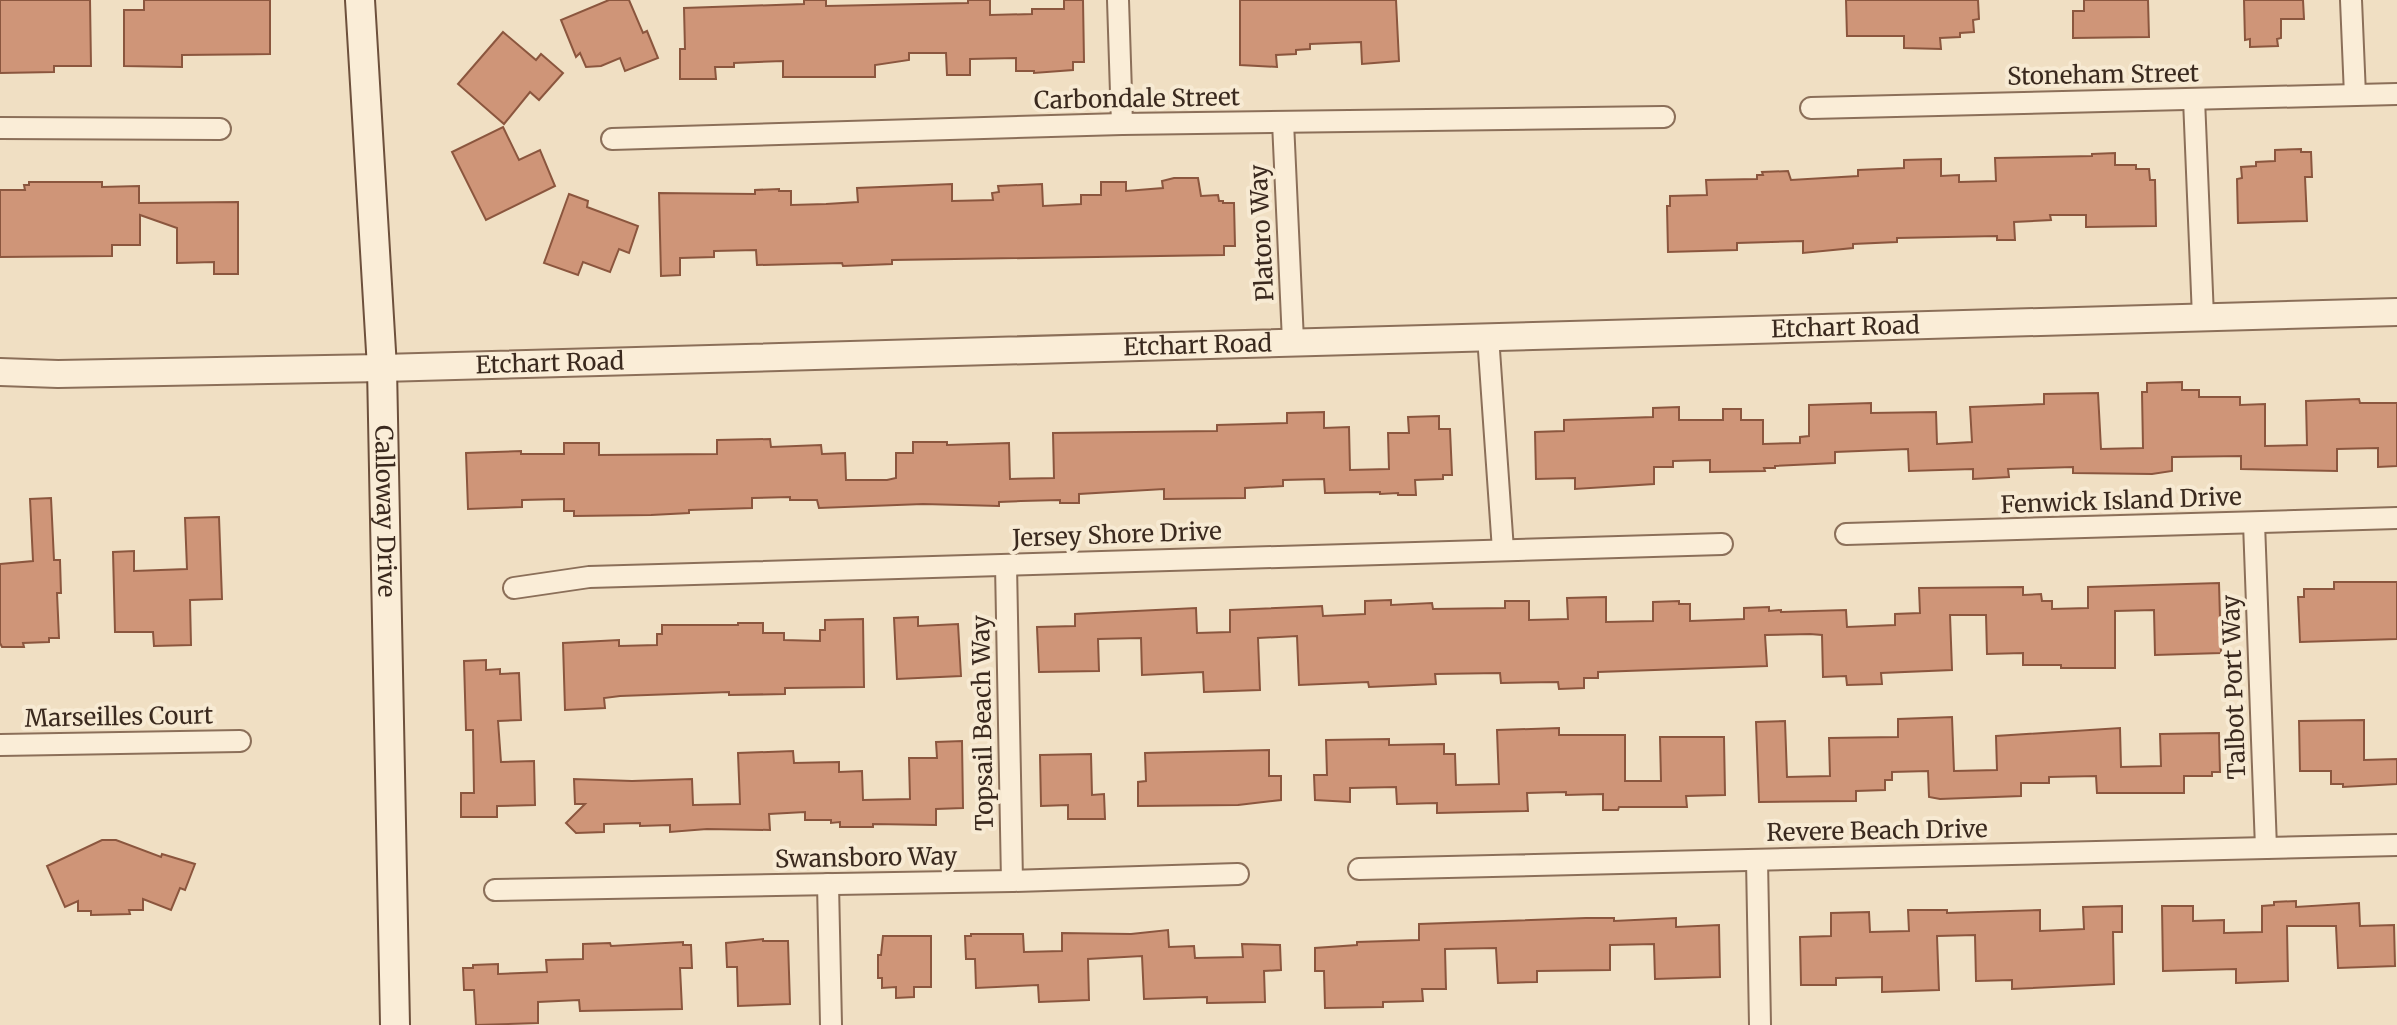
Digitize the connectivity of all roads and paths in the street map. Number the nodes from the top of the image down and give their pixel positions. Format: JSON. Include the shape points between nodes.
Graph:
{"nodes":[{"id":1,"x":360,"y":0,"type":"edge"},
{"id":2,"x":1118,"y":0,"type":"edge"},
{"id":3,"x":2351,"y":0,"type":"edge"},
{"id":4,"x":2397,"y":94,"type":"edge"},
{"id":5,"x":2355,"y":95,"type":"junction"},
{"id":6,"x":2194,"y":99,"type":"junction"},
{"id":7,"x":1811,"y":108,"type":"dead end"},
{"id":8,"x":1664,"y":117,"type":"dead end"},
{"id":9,"x":1283,"y":122,"type":"junction"},
{"id":10,"x":1122,"y":124,"type":"junction"},
{"id":11,"x":0,"y":128,"type":"edge"},
{"id":12,"x":220,"y":129,"type":"dead end"},
{"id":13,"x":612,"y":139,"type":"dead end"},
{"id":14,"x":2397,"y":312,"type":"edge"},
{"id":15,"x":2203,"y":317,"type":"junction"},
{"id":16,"x":1488,"y":336,"type":"junction"},
{"id":17,"x":1293,"y":341,"type":"junction"},
{"id":18,"x":382,"y":368,"type":"junction"},
{"id":19,"x":0,"y":372,"type":"edge"},
{"id":20,"x":2397,"y":518,"type":"edge"},
{"id":21,"x":2254,"y":523,"type":"junction"},
{"id":22,"x":1846,"y":534,"type":"dead end"},
{"id":23,"x":1722,"y":544,"type":"dead end"},
{"id":24,"x":1503,"y":550,"type":"junction"},
{"id":25,"x":1006,"y":565,"type":"junction"},
{"id":26,"x":514,"y":588,"type":"dead end"},
{"id":27,"x":240,"y":741,"type":"dead end"},
{"id":28,"x":0,"y":745,"type":"edge"},
{"id":29,"x":2397,"y":845,"type":"edge"},
{"id":30,"x":2266,"y":848,"type":"junction"},
{"id":31,"x":1757,"y":860,"type":"junction"},
{"id":32,"x":1359,"y":869,"type":"dead end"},
{"id":33,"x":1238,"y":874,"type":"dead end"},
{"id":34,"x":1012,"y":881,"type":"junction"},
{"id":35,"x":828,"y":884,"type":"junction"},
{"id":36,"x":495,"y":890,"type":"dead end"},
{"id":37,"x":395,"y":1025,"type":"edge"},
{"id":38,"x":831,"y":1025,"type":"edge"},
{"id":39,"x":1760,"y":1025,"type":"edge"}],
"edges":[{"from":1,"to":18,"type":"main road","name":"Calloway Drive"},
{"from":2,"to":10,"type":"street"},
{"from":3,"to":5,"type":"street"},
{"from":4,"to":5,"type":"street","name":"Stoneham Street"},
{"from":5,"to":6,"type":"street","name":"Stoneham Street"},
{"from":6,"to":7,"type":"street","name":"Stoneham Street"},
{"from":6,"to":15,"type":"street"},
{"from":8,"to":9,"type":"street","name":"Carbondale Street"},
{"from":9,"to":10,"type":"street","name":"Carbondale Street"},
{"from":9,"to":17,"type":"street","name":"Platoro Way"},
{"from":10,"to":13,"type":"street","name":"Carbondale Street"},
{"from":11,"to":12,"type":"street"},
{"from":14,"to":15,"type":"street","name":"Etchart Road"},
{"from":15,"to":16,"type":"street","name":"Etchart Road"},
{"from":16,"to":17,"type":"street","name":"Etchart Road"},
{"from":16,"to":24,"type":"street"},
{"from":17,"to":18,"type":"street","name":"Etchart Road"},
{"from":18,"to":19,"type":"street","name":"Etchart Road"},
{"from":18,"to":37,"type":"main road","name":"Calloway Drive"},
{"from":20,"to":21,"type":"street","name":"Fenwick Island Drive"},
{"from":21,"to":22,"type":"street","name":"Fenwick Island Drive"},
{"from":21,"to":30,"type":"street","name":"Talbot Port Way"},
{"from":23,"to":24,"type":"street","name":"Jersey Shore Drive"},
{"from":24,"to":25,"type":"street","name":"Jersey Shore Drive"},
{"from":25,"to":26,"type":"street","name":"Jersey Shore Drive","via":[[589,577]]},
{"from":25,"to":34,"type":"street","name":"Topsail Beach Way"},
{"from":27,"to":28,"type":"street","name":"Marseilles Court"},
{"from":29,"to":30,"type":"street","name":"Revere Beach Drive"},
{"from":30,"to":31,"type":"street","name":"Revere Beach Drive"},
{"from":31,"to":32,"type":"street","name":"Revere Beach Drive"},
{"from":31,"to":39,"type":"street"},
{"from":33,"to":34,"type":"street","name":"Swansboro Way"},
{"from":34,"to":35,"type":"street","name":"Swansboro Way"},
{"from":35,"to":36,"type":"street","name":"Swansboro Way"},
{"from":35,"to":38,"type":"street"}]}
